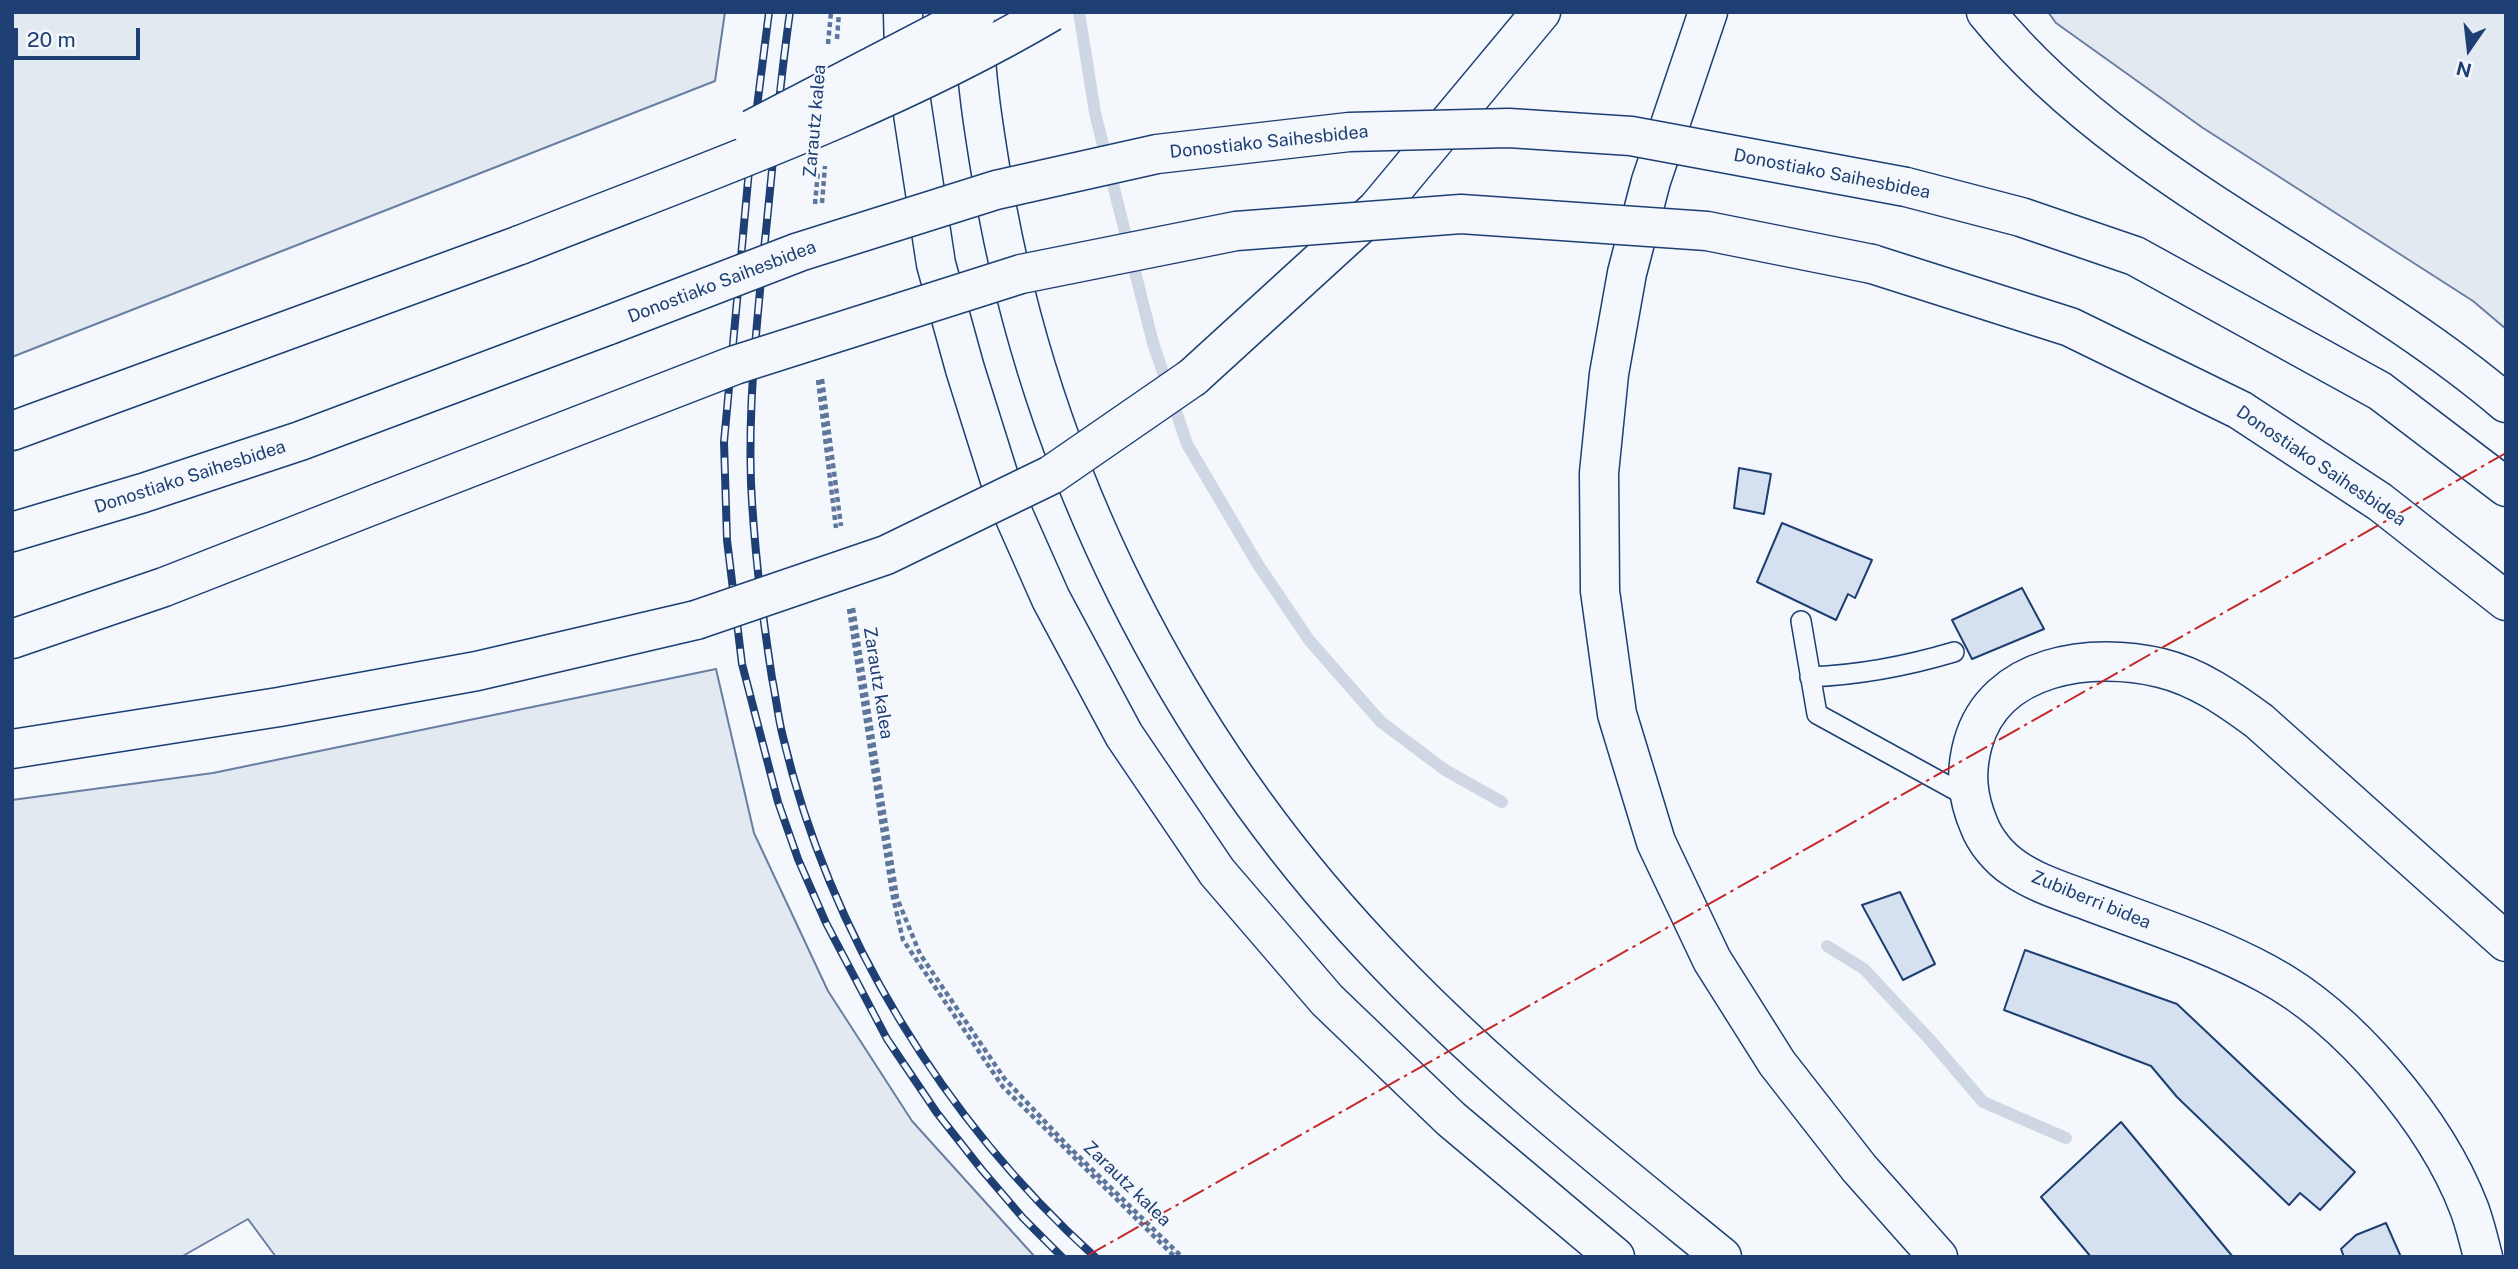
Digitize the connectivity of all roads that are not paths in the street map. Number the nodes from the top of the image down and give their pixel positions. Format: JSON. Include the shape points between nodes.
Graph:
{"nodes":[{"id":1,"x":903,"y":12,"type":"edge"},
{"id":2,"x":975,"y":12,"type":"edge"},
{"id":3,"x":1051,"y":12,"type":"edge"},
{"id":4,"x":1541,"y":12,"type":"edge"},
{"id":5,"x":1708,"y":12,"type":"edge"},
{"id":6,"x":1986,"y":12,"type":"edge"},
{"id":7,"x":520,"y":245,"type":"junction"},
{"id":8,"x":2506,"y":403,"type":"edge"},
{"id":9,"x":12,"y":431,"type":"edge"},
{"id":10,"x":2506,"y":487,"type":"edge"},
{"id":11,"x":12,"y":532,"type":"edge"},
{"id":12,"x":2506,"y":601,"type":"edge"},
{"id":13,"x":1801,"y":621,"type":"dead end"},
{"id":14,"x":12,"y":639,"type":"edge"},
{"id":15,"x":1954,"y":652,"type":"dead end"},
{"id":16,"x":1810,"y":677,"type":"junction"},
{"id":17,"x":12,"y":749,"type":"edge"},
{"id":18,"x":1970,"y":798,"type":"junction"},
{"id":19,"x":2506,"y":942,"type":"edge"},
{"id":20,"x":1615,"y":1257,"type":"edge"},
{"id":21,"x":1722,"y":1257,"type":"edge"},
{"id":22,"x":1938,"y":1257,"type":"edge"},
{"id":23,"x":2483,"y":1257,"type":"edge"}],
"edges":[{"from":1,"to":20,"type":"main road","via":[[904,55],[936,264],[965,369],[1010,505],[1051,599],[1124,735],[1217,872],[1327,1000],[1451,1119]]},
{"from":2,"to":7,"type":"main road","bridge":true},
{"from":2,"to":21,"type":"main road","via":[[974,43],[986,141],[1004,249],[1031,351],[1067,462],[1114,571],[1190,707],[1275,833],[1373,948],[1495,1068]]},
{"from":3,"to":7,"type":"main road","bridge":true,"via":[[989,49],[832,121]]},
{"from":4,"to":17,"type":"main road","bridge":true,"via":[[1377,209],[1193,377],[1051,475],[886,555],[696,620],[477,671]]},
{"from":5,"to":22,"type":"main road","via":[[1651,181],[1627,273],[1609,374],[1599,473],[1600,591],[1617,714],[1656,842],[1713,960],[1777,1063],[1859,1168]]},
{"from":6,"to":8,"type":"main road","via":[[2048,79],[2125,142],[2429,343]]},
{"from":7,"to":9,"type":"main road"},
{"from":10,"to":11,"type":"main road","name":"Donostiako Saihesbidea","bridge":true,"via":[[2380,391],[2135,256],[2021,217],[1906,187],[1632,136],[1509,128],[1349,132],[1157,154],[996,190],[799,252],[300,441]]},
{"from":12,"to":14,"type":"main road","name":"Donostiako Saihesbidea","bridge":true,"via":[[2380,502],[2240,410],[2070,327],[1872,264],[1707,230],[1461,214],[1236,231],[1021,274],[735,365],[164,587]]},
{"from":13,"to":16,"type":"lane"},
{"from":15,"to":16,"type":"lane","via":[[1853,675]]},
{"from":16,"to":18,"type":"lane","via":[[1817,714]]},
{"from":18,"to":19,"type":"main road","name":"Zubiberri bidea","via":[[1967,765],[1978,727],[1996,700],[2025,678],[2062,664],[2110,662],[2161,668],[2215,689],[2259,721]]},
{"from":18,"to":23,"type":"main road","name":"Zubiberri bidea","via":[[1993,849],[2013,868],[2269,975],[2355,1042],[2408,1100],[2441,1152],[2469,1208]]}]}
